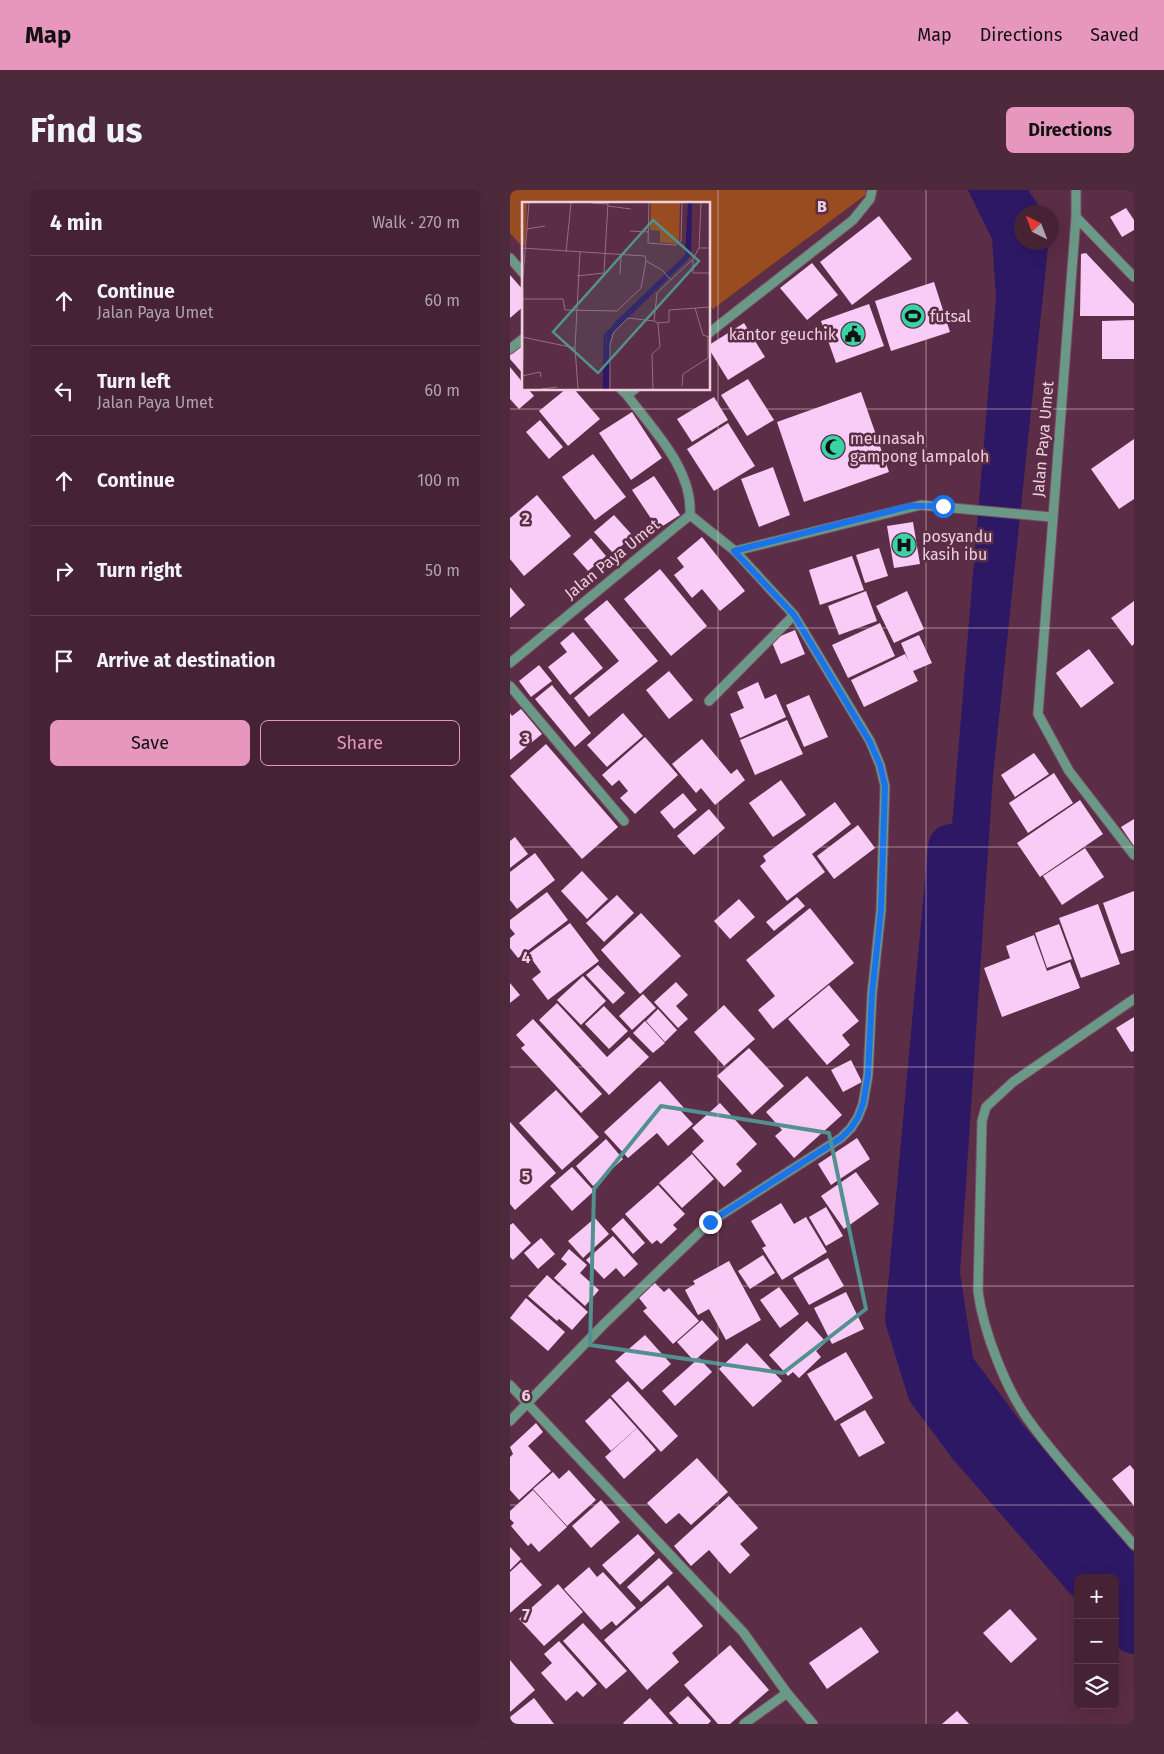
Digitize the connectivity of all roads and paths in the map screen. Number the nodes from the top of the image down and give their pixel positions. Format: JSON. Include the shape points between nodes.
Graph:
{"nodes":[{"id":1,"x":872,"y":190,"type":"edge"},
{"id":2,"x":1076,"y":190,"type":"edge"},
{"id":3,"x":1076,"y":217,"type":"junction"},
{"id":4,"x":510,"y":258,"type":"edge"},
{"id":5,"x":522,"y":272,"type":"edge"},
{"id":6,"x":1134,"y":277,"type":"edge"},
{"id":7,"x":710,"y":332,"type":"edge"},
{"id":8,"x":522,"y":340,"type":"edge"},
{"id":9,"x":510,"y":349,"type":"edge"},
{"id":10,"x":624,"y":392,"type":"edge"},
{"id":11,"x":690,"y":515,"type":"junction"},
{"id":12,"x":1051,"y":517,"type":"junction"},
{"id":13,"x":734,"y":551,"type":"junction"},
{"id":14,"x":794,"y":615,"type":"junction"},
{"id":15,"x":510,"y":663,"type":"edge"},
{"id":16,"x":510,"y":686,"type":"edge"},
{"id":17,"x":709,"y":701,"type":"dead end"},
{"id":18,"x":624,"y":821,"type":"dead end"},
{"id":19,"x":1134,"y":855,"type":"edge"},
{"id":20,"x":1134,"y":999,"type":"edge"},
{"id":21,"x":510,"y":1385,"type":"edge"},
{"id":22,"x":527,"y":1404,"type":"junction"},
{"id":23,"x":510,"y":1421,"type":"edge"},
{"id":24,"x":1134,"y":1545,"type":"edge"},
{"id":25,"x":787,"y":1693,"type":"junction"},
{"id":26,"x":744,"y":1724,"type":"edge"},
{"id":27,"x":813,"y":1724,"type":"edge"}],
"edges":[{"from":1,"to":7,"type":"street","via":[[870,199],[853,220]]},
{"from":2,"to":3,"type":"street","name":"Jalan Paya Umet"},
{"from":3,"to":6,"type":"street"},
{"from":3,"to":12,"type":"street","name":"Jalan Paya Umet"},
{"from":4,"to":5,"type":"street"},
{"from":8,"to":9,"type":"street"},
{"from":10,"to":11,"type":"street","via":[[671,454],[688,488]]},
{"from":11,"to":13,"type":"street"},
{"from":11,"to":15,"type":"street","name":"Jalan Paya Umet"},
{"from":12,"to":13,"type":"street","name":"Jalan Paya Umet","via":[[943,506],[910,506]]},
{"from":12,"to":19,"type":"street","via":[[1038,714],[1069,771]]},
{"from":13,"to":14,"type":"street"},
{"from":14,"to":17,"type":"street"},
{"from":14,"to":22,"type":"street","via":[[870,742],[885,786],[881,910],[863,1104],[851,1128],[841,1138],[710,1222]]},
{"from":16,"to":18,"type":"street"},
{"from":20,"to":24,"type":"street","via":[[1013,1082],[986,1107],[982,1120],[978,1291],[998,1364],[1029,1421]]},
{"from":21,"to":22,"type":"street"},
{"from":22,"to":23,"type":"street"},
{"from":22,"to":25,"type":"street","via":[[743,1632]]},
{"from":25,"to":26,"type":"street"},
{"from":25,"to":27,"type":"street"}]}
